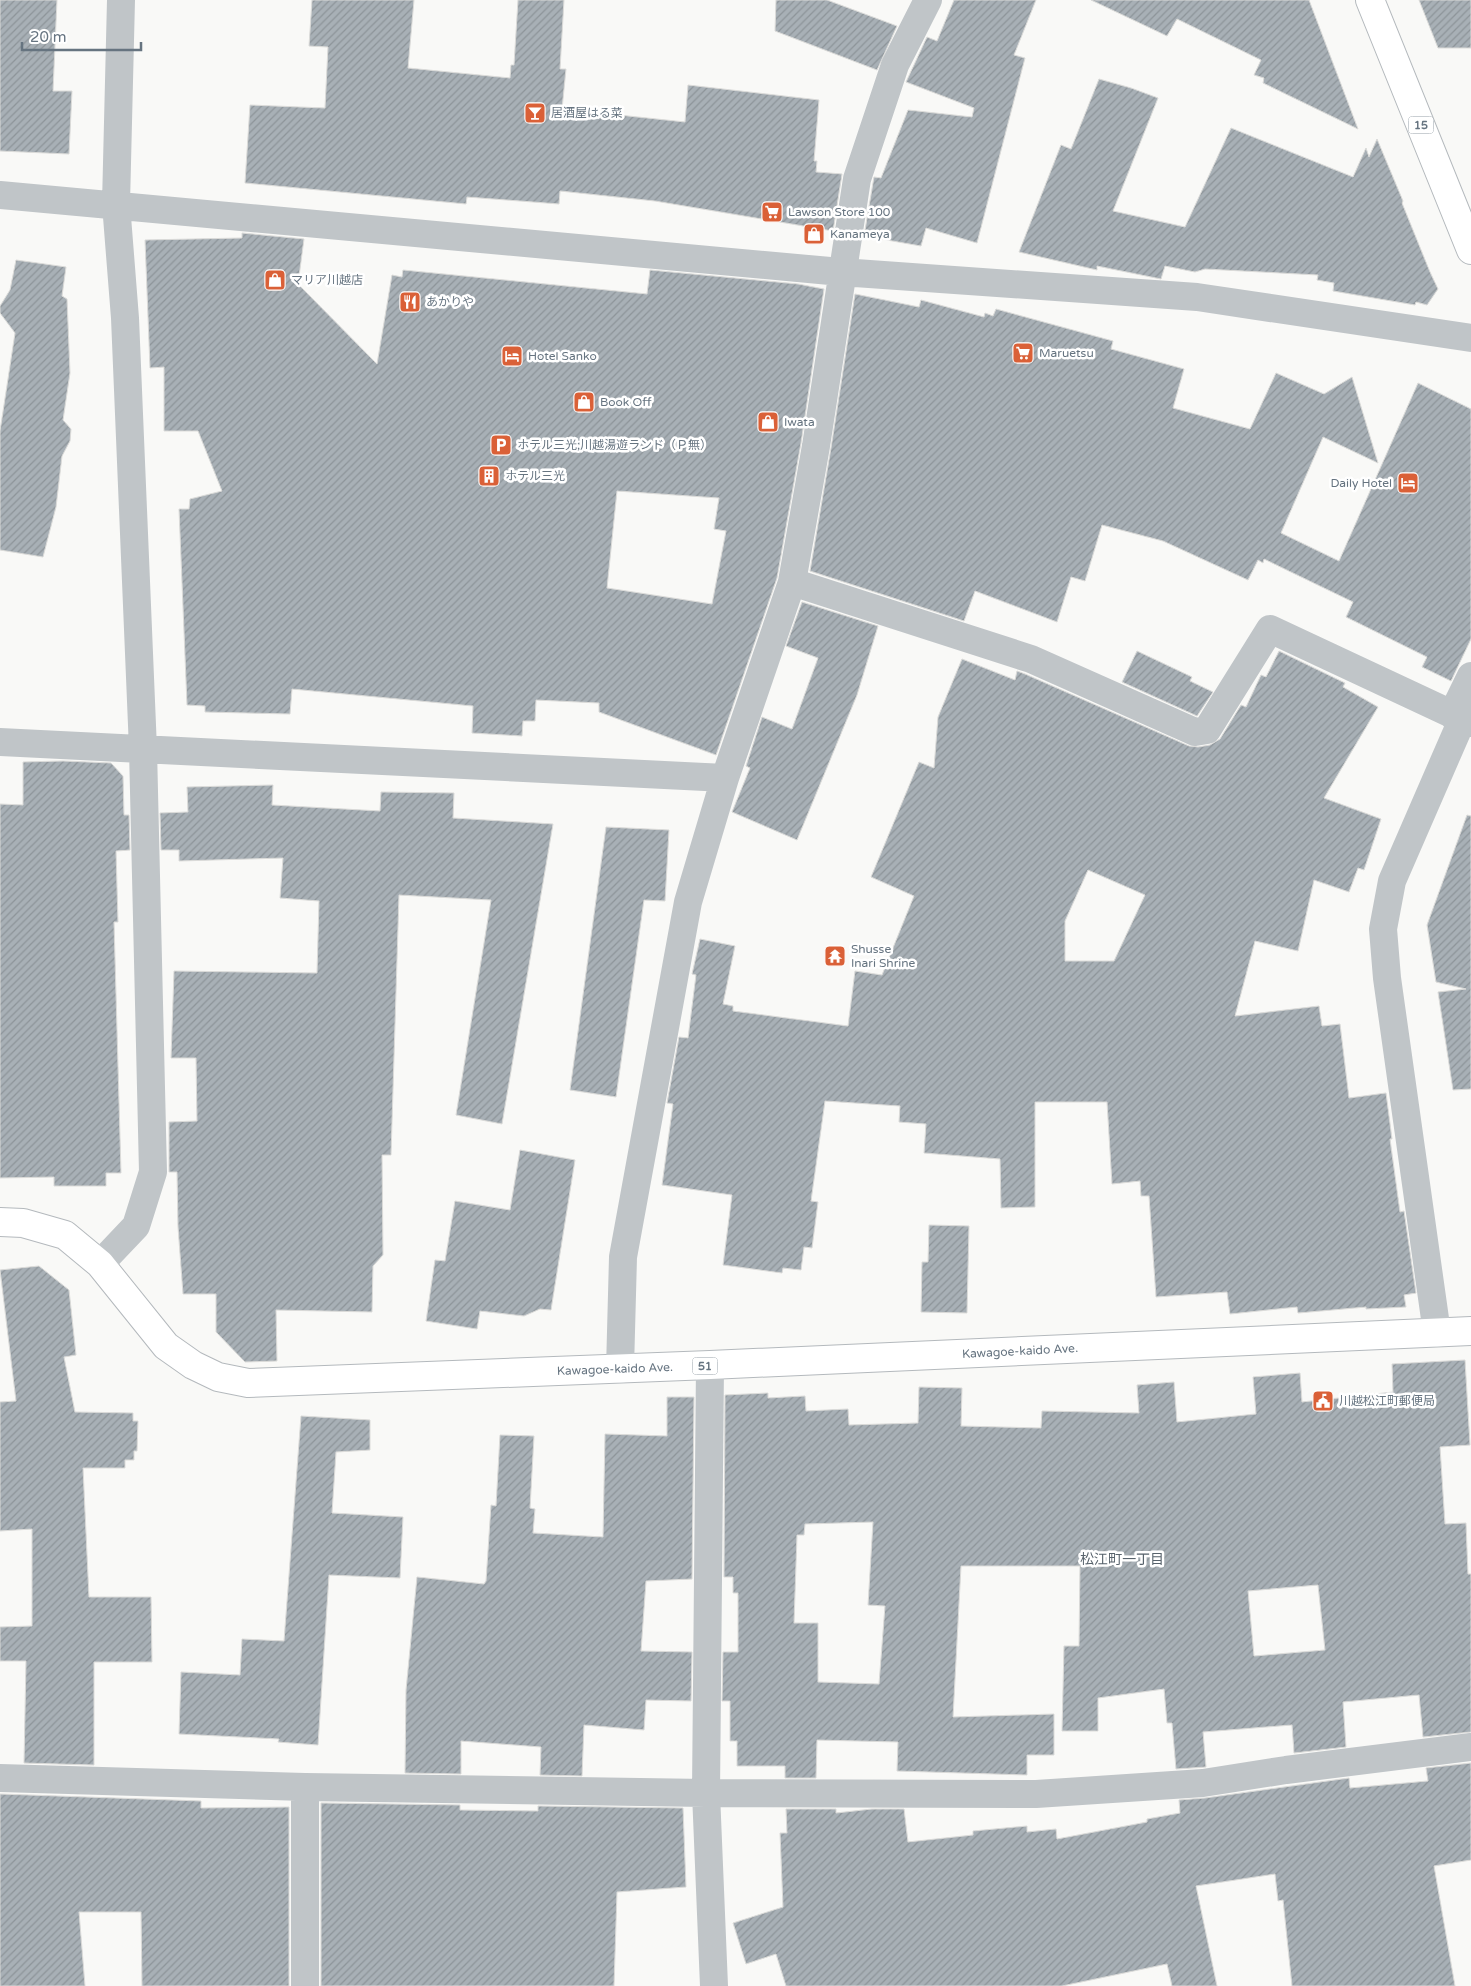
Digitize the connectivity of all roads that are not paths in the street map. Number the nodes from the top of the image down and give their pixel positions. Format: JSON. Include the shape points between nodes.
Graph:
{"nodes":[{"id":1,"x":121,"y":0,"type":"edge"},
{"id":2,"x":928,"y":0,"type":"edge"},
{"id":3,"x":1370,"y":0,"type":"edge"},
{"id":4,"x":0,"y":195,"type":"edge"},
{"id":5,"x":116,"y":204,"type":"junction"},
{"id":6,"x":1471,"y":250,"type":"edge"},
{"id":7,"x":841,"y":272,"type":"junction"},
{"id":8,"x":1471,"y":338,"type":"edge"},
{"id":9,"x":792,"y":582,"type":"junction"},
{"id":10,"x":1471,"y":676,"type":"edge"},
{"id":11,"x":1462,"y":720,"type":"edge"},
{"id":12,"x":0,"y":742,"type":"edge"},
{"id":13,"x":143,"y":749,"type":"junction"},
{"id":14,"x":725,"y":778,"type":"junction"},
{"id":15,"x":0,"y":1222,"type":"edge"},
{"id":16,"x":100,"y":1264,"type":"junction"},
{"id":17,"x":1471,"y":1331,"type":"edge"},
{"id":18,"x":1437,"y":1333,"type":"junction"},
{"id":19,"x":710,"y":1365,"type":"junction"},
{"id":20,"x":620,"y":1369,"type":"junction"},
{"id":21,"x":1471,"y":1746,"type":"edge"},
{"id":22,"x":0,"y":1778,"type":"edge"},
{"id":23,"x":305,"y":1787,"type":"junction"},
{"id":24,"x":706,"y":1793,"type":"junction"},
{"id":25,"x":305,"y":1986,"type":"edge"},
{"id":26,"x":714,"y":1986,"type":"edge"}],
"edges":[{"from":1,"to":5,"type":"street"},
{"from":2,"to":7,"type":"street","via":[[896,65],[857,179]]},
{"from":3,"to":6,"type":"main road","number":"15"},
{"from":4,"to":5,"type":"street"},
{"from":5,"to":7,"type":"street"},
{"from":5,"to":13,"type":"street","via":[[125,318]]},
{"from":7,"to":8,"type":"street","via":[[1197,297]]},
{"from":7,"to":9,"type":"street"},
{"from":9,"to":11,"type":"street","via":[[1031,659],[1195,732],[1207,730],[1270,628]]},
{"from":9,"to":14,"type":"street"},
{"from":10,"to":11,"type":"street"},
{"from":11,"to":18,"type":"street","via":[[1392,881],[1383,929],[1387,978]]},
{"from":12,"to":13,"type":"street"},
{"from":13,"to":14,"type":"street"},
{"from":13,"to":16,"type":"street","via":[[153,1172],[136,1226]]},
{"from":14,"to":20,"type":"street","via":[[688,902],[622,1257]]},
{"from":15,"to":16,"type":"main road","name":"Kawagoe-kaido Ave.","number":"51","via":[[23,1223],[65,1234]]},
{"from":16,"to":20,"type":"main road","name":"Kawagoe-kaido Ave.","number":"51","via":[[166,1346],[218,1377],[248,1383]]},
{"from":17,"to":18,"type":"main road","name":"Kawagoe-kaido Ave.","number":"51"},
{"from":18,"to":19,"type":"main road","name":"Kawagoe-kaido Ave.","number":"51"},
{"from":19,"to":20,"type":"main road","name":"Kawagoe-kaido Ave.","number":"51"},
{"from":19,"to":24,"type":"street"},
{"from":21,"to":24,"type":"street","via":[[1203,1783],[1036,1794]]},
{"from":22,"to":23,"type":"street"},
{"from":23,"to":24,"type":"street"},
{"from":23,"to":25,"type":"street"},
{"from":24,"to":26,"type":"street"}]}
